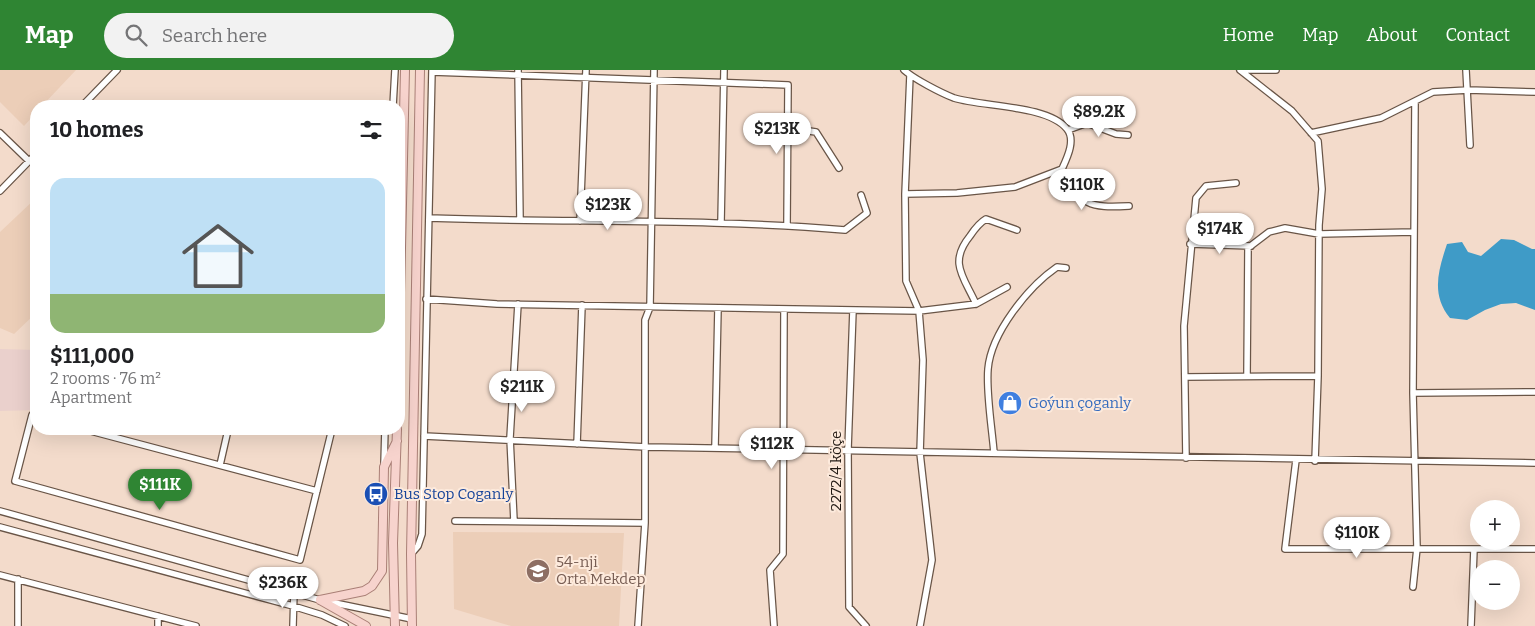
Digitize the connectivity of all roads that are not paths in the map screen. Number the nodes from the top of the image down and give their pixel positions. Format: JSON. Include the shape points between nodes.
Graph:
{"nodes":[{"id":1,"x":117,"y":70,"type":"edge"},
{"id":2,"x":395,"y":70,"type":"edge"},
{"id":3,"x":405,"y":70,"type":"edge"},
{"id":4,"x":420,"y":70,"type":"edge"},
{"id":5,"x":586,"y":70,"type":"edge"},
{"id":6,"x":654,"y":70,"type":"edge"},
{"id":7,"x":724,"y":70,"type":"edge"},
{"id":8,"x":904,"y":70,"type":"edge"},
{"id":9,"x":1239,"y":70,"type":"edge"},
{"id":10,"x":1276,"y":70,"type":"edge"},
{"id":11,"x":1466,"y":70,"type":"edge"},
{"id":12,"x":432,"y":71,"type":"edge"},
{"id":13,"x":518,"y":73,"type":"edge"},
{"id":14,"x":910,"y":75,"type":"junction"},
{"id":15,"x":585,"y":78,"type":"junction"},
{"id":16,"x":653,"y":80,"type":"junction"},
{"id":17,"x":724,"y":83,"type":"junction"},
{"id":18,"x":1468,"y":90,"type":"junction"},
{"id":19,"x":1535,"y":92,"type":"edge"},
{"id":20,"x":88,"y":100,"type":"edge"},
{"id":21,"x":393,"y":100,"type":"edge"},
{"id":22,"x":404,"y":100,"type":"edge"},
{"id":23,"x":1415,"y":102,"type":"junction"},
{"id":24,"x":788,"y":128,"type":"junction"},
{"id":25,"x":1068,"y":130,"type":"junction"},
{"id":26,"x":0,"y":133,"type":"edge"},
{"id":27,"x":1311,"y":133,"type":"junction"},
{"id":28,"x":1128,"y":136,"type":"dead end"},
{"id":29,"x":1470,"y":145,"type":"dead end"},
{"id":30,"x":29,"y":161,"type":"joint"},
{"id":31,"x":839,"y":168,"type":"dead end"},
{"id":32,"x":1062,"y":169,"type":"junction"},
{"id":33,"x":1236,"y":182,"type":"dead end"},
{"id":34,"x":0,"y":191,"type":"edge"},
{"id":35,"x":905,"y":194,"type":"junction"},
{"id":36,"x":861,"y":195,"type":"dead end"},
{"id":37,"x":1129,"y":206,"type":"dead end"},
{"id":38,"x":429,"y":218,"type":"junction"},
{"id":39,"x":520,"y":220,"type":"junction"},
{"id":40,"x":580,"y":221,"type":"junction"},
{"id":41,"x":650,"y":221,"type":"junction"},
{"id":42,"x":721,"y":222,"type":"junction"},
{"id":43,"x":787,"y":225,"type":"junction"},
{"id":44,"x":1017,"y":230,"type":"dead end"},
{"id":45,"x":1414,"y":232,"type":"junction"},
{"id":46,"x":1319,"y":234,"type":"junction"},
{"id":47,"x":1190,"y":244,"type":"junction"},
{"id":48,"x":1251,"y":246,"type":"junction"},
{"id":49,"x":1066,"y":268,"type":"dead end"},
{"id":50,"x":1007,"y":287,"type":"dead end"},
{"id":51,"x":426,"y":299,"type":"junction"},
{"id":52,"x":518,"y":304,"type":"junction"},
{"id":53,"x":976,"y":304,"type":"junction"},
{"id":54,"x":582,"y":305,"type":"junction"},
{"id":55,"x":650,"y":306,"type":"junction"},
{"id":56,"x":718,"y":308,"type":"junction"},
{"id":57,"x":784,"y":309,"type":"junction"},
{"id":58,"x":853,"y":310,"type":"junction"},
{"id":59,"x":918,"y":311,"type":"junction"},
{"id":60,"x":1247,"y":376,"type":"junction"},
{"id":61,"x":1318,"y":376,"type":"junction"},
{"id":62,"x":1185,"y":377,"type":"junction"},
{"id":63,"x":1535,"y":392,"type":"edge"},
{"id":64,"x":1413,"y":393,"type":"junction"},
{"id":65,"x":30,"y":423,"type":"edge"},
{"id":66,"x":106,"y":435,"type":"edge"},
{"id":67,"x":227,"y":435,"type":"edge"},
{"id":68,"x":331,"y":435,"type":"edge"},
{"id":69,"x":385,"y":435,"type":"edge"},
{"id":70,"x":397,"y":435,"type":"edge"},
{"id":71,"x":424,"y":436,"type":"junction"},
{"id":72,"x":510,"y":438,"type":"junction"},
{"id":73,"x":397,"y":441,"type":"junction"},
{"id":74,"x":577,"y":444,"type":"junction"},
{"id":75,"x":647,"y":446,"type":"junction"},
{"id":76,"x":715,"y":447,"type":"junction"},
{"id":77,"x":783,"y":448,"type":"junction"},
{"id":78,"x":848,"y":449,"type":"junction"},
{"id":79,"x":920,"y":452,"type":"junction"},
{"id":80,"x":994,"y":453,"type":"junction"},
{"id":81,"x":1186,"y":458,"type":"junction"},
{"id":82,"x":1296,"y":460,"type":"junction"},
{"id":83,"x":1315,"y":461,"type":"junction"},
{"id":84,"x":1416,"y":463,"type":"junction"},
{"id":85,"x":1535,"y":463,"type":"edge"},
{"id":86,"x":220,"y":465,"type":"junction"},
{"id":87,"x":384,"y":467,"type":"junction"},
{"id":88,"x":317,"y":490,"type":"junction"},
{"id":89,"x":0,"y":511,"type":"edge"},
{"id":90,"x":455,"y":521,"type":"dead end"},
{"id":91,"x":383,"y":522,"type":"junction"},
{"id":92,"x":514,"y":522,"type":"junction"},
{"id":93,"x":645,"y":523,"type":"junction"},
{"id":94,"x":0,"y":527,"type":"edge"},
{"id":95,"x":393,"y":543,"type":"junction"},
{"id":96,"x":1417,"y":548,"type":"junction"},
{"id":97,"x":1470,"y":549,"type":"edge"},
{"id":98,"x":1474,"y":550,"type":"edge"},
{"id":99,"x":1520,"y":550,"type":"edge"},
{"id":100,"x":1535,"y":550,"type":"edge"},
{"id":101,"x":411,"y":554,"type":"junction"},
{"id":102,"x":0,"y":575,"type":"edge"},
{"id":103,"x":18,"y":579,"type":"junction"},
{"id":104,"x":1413,"y":587,"type":"dead end"},
{"id":105,"x":294,"y":592,"type":"junction"},
{"id":106,"x":320,"y":600,"type":"junction"},
{"id":107,"x":293,"y":606,"type":"junction"},
{"id":108,"x":158,"y":616,"type":"junction"},
{"id":109,"x":396,"y":616,"type":"junction"},
{"id":110,"x":412,"y":622,"type":"edge"},
{"id":111,"x":18,"y":626,"type":"edge"},
{"id":112,"x":158,"y":626,"type":"edge"},
{"id":113,"x":196,"y":626,"type":"edge"},
{"id":114,"x":293,"y":626,"type":"edge"},
{"id":115,"x":345,"y":626,"type":"edge"},
{"id":116,"x":366,"y":626,"type":"edge"},
{"id":117,"x":395,"y":626,"type":"edge"},
{"id":118,"x":638,"y":626,"type":"edge"},
{"id":119,"x":774,"y":626,"type":"edge"},
{"id":120,"x":866,"y":626,"type":"edge"},
{"id":121,"x":920,"y":626,"type":"edge"},
{"id":122,"x":1471,"y":626,"type":"edge"}],
"edges":[{"from":1,"to":20,"type":"street"},
{"from":2,"to":21,"type":"street"},
{"from":3,"to":22,"type":"main road"},
{"from":4,"to":101,"type":"main road"},
{"from":5,"to":15,"type":"street"},
{"from":6,"to":16,"type":"street"},
{"from":7,"to":17,"type":"street"},
{"from":8,"to":14,"type":"street"},
{"from":9,"to":10,"type":"street"},
{"from":9,"to":27,"type":"street","via":[[1292,111]]},
{"from":11,"to":18,"type":"street"},
{"from":12,"to":13,"type":"street"},
{"from":12,"to":38,"type":"street"},
{"from":13,"to":15,"type":"street"},
{"from":13,"to":39,"type":"street"},
{"from":14,"to":25,"type":"street","via":[[954,98],[1052,117]]},
{"from":14,"to":35,"type":"street"},
{"from":15,"to":16,"type":"street"},
{"from":15,"to":40,"type":"street"},
{"from":16,"to":17,"type":"street"},
{"from":16,"to":41,"type":"street"},
{"from":17,"to":24,"type":"street","via":[[788,85]]},
{"from":17,"to":42,"type":"street"},
{"from":18,"to":19,"type":"street"},
{"from":18,"to":23,"type":"street","via":[[1433,92]]},
{"from":18,"to":29,"type":"street"},
{"from":23,"to":27,"type":"street","via":[[1381,118]]},
{"from":23,"to":45,"type":"street"},
{"from":24,"to":31,"type":"street","via":[[816,132]]},
{"from":24,"to":43,"type":"street"},
{"from":25,"to":28,"type":"street","via":[[1087,123]]},
{"from":25,"to":32,"type":"street","via":[[1070,150]]},
{"from":26,"to":30,"type":"street"},
{"from":27,"to":46,"type":"street","via":[[1318,141],[1321,179]]},
{"from":30,"to":34,"type":"street"},
{"from":32,"to":35,"type":"street","via":[[1015,187]]},
{"from":32,"to":37,"type":"street","via":[[1076,194],[1090,204]]},
{"from":33,"to":47,"type":"street","via":[[1206,186],[1200,191],[1196,198]]},
{"from":35,"to":59,"type":"street","via":[[906,281]]},
{"from":36,"to":43,"type":"street","via":[[867,213],[846,230]]},
{"from":38,"to":39,"type":"street"},
{"from":38,"to":51,"type":"street"},
{"from":39,"to":40,"type":"street"},
{"from":40,"to":41,"type":"street"},
{"from":41,"to":42,"type":"street"},
{"from":41,"to":55,"type":"street"},
{"from":42,"to":43,"type":"street"},
{"from":44,"to":53,"type":"street","via":[[986,219],[960,248],[960,271]]},
{"from":45,"to":46,"type":"street"},
{"from":45,"to":64,"type":"street"},
{"from":46,"to":48,"type":"street","via":[[1285,228],[1269,232]]},
{"from":46,"to":61,"type":"street"},
{"from":47,"to":48,"type":"street"},
{"from":47,"to":62,"type":"street","via":[[1184,326]]},
{"from":48,"to":60,"type":"street","via":[[1248,248]]},
{"from":49,"to":80,"type":"street","via":[[1057,267],[1041,278],[1025,296],[995,344],[988,369]]},
{"from":50,"to":53,"type":"street"},
{"from":51,"to":52,"type":"street"},
{"from":51,"to":71,"type":"street"},
{"from":52,"to":54,"type":"street"},
{"from":52,"to":72,"type":"street"},
{"from":53,"to":59,"type":"street"},
{"from":54,"to":55,"type":"street"},
{"from":54,"to":74,"type":"street"},
{"from":55,"to":56,"type":"street"},
{"from":55,"to":75,"type":"street","via":[[645,320]]},
{"from":56,"to":57,"type":"street"},
{"from":56,"to":76,"type":"street"},
{"from":57,"to":58,"type":"street"},
{"from":57,"to":77,"type":"street"},
{"from":58,"to":59,"type":"street"},
{"from":58,"to":78,"type":"street","name":"2272/4 köçe"},
{"from":59,"to":79,"type":"street","via":[[923,360]]},
{"from":60,"to":61,"type":"street"},
{"from":60,"to":62,"type":"street"},
{"from":61,"to":83,"type":"street"},
{"from":62,"to":81,"type":"street"},
{"from":63,"to":64,"type":"street"},
{"from":64,"to":84,"type":"street"},
{"from":65,"to":88,"type":"street","via":[[15,481],[300,560]]},
{"from":66,"to":86,"type":"street"},
{"from":67,"to":86,"type":"street"},
{"from":68,"to":88,"type":"street"},
{"from":69,"to":87,"type":"street"},
{"from":70,"to":73,"type":"main road"},
{"from":71,"to":72,"type":"street"},
{"from":71,"to":101,"type":"street","via":[[422,534]]},
{"from":72,"to":74,"type":"street"},
{"from":72,"to":92,"type":"street"},
{"from":73,"to":87,"type":"main road"},
{"from":73,"to":95,"type":"main road"},
{"from":74,"to":75,"type":"street"},
{"from":75,"to":76,"type":"street"},
{"from":75,"to":93,"type":"street"},
{"from":76,"to":77,"type":"street"},
{"from":77,"to":78,"type":"street"},
{"from":77,"to":119,"type":"street","via":[[783,554],[770,570]]},
{"from":78,"to":79,"type":"street"},
{"from":78,"to":120,"type":"street","name":"2272/4 köçe","via":[[849,607]]},
{"from":79,"to":80,"type":"street"},
{"from":79,"to":121,"type":"street","via":[[932,560]]},
{"from":80,"to":81,"type":"street"},
{"from":81,"to":82,"type":"street"},
{"from":82,"to":83,"type":"street"},
{"from":82,"to":96,"type":"street","via":[[1285,549]]},
{"from":83,"to":84,"type":"street"},
{"from":84,"to":85,"type":"street"},
{"from":84,"to":96,"type":"street"},
{"from":86,"to":88,"type":"street"},
{"from":87,"to":91,"type":"main road"},
{"from":89,"to":105,"type":"street"},
{"from":90,"to":92,"type":"street"},
{"from":91,"to":95,"type":"main road"},
{"from":91,"to":106,"type":"main road","via":[[382,570],[372,586],[357,593]]},
{"from":92,"to":93,"type":"street"},
{"from":93,"to":118,"type":"street"},
{"from":94,"to":107,"type":"street"},
{"from":95,"to":109,"type":"main road"},
{"from":96,"to":97,"type":"street"},
{"from":96,"to":104,"type":"street"},
{"from":98,"to":122,"type":"street"},
{"from":99,"to":100,"type":"street"},
{"from":101,"to":110,"type":"main road"},
{"from":102,"to":103,"type":"street"},
{"from":103,"to":108,"type":"street"},
{"from":103,"to":111,"type":"street"},
{"from":105,"to":106,"type":"street"},
{"from":105,"to":107,"type":"street"},
{"from":106,"to":109,"type":"street"},
{"from":106,"to":116,"type":"main road"},
{"from":107,"to":114,"type":"street"},
{"from":107,"to":115,"type":"street"},
{"from":108,"to":112,"type":"street"},
{"from":108,"to":113,"type":"street"},
{"from":109,"to":110,"type":"street"},
{"from":109,"to":117,"type":"main road"}]}
